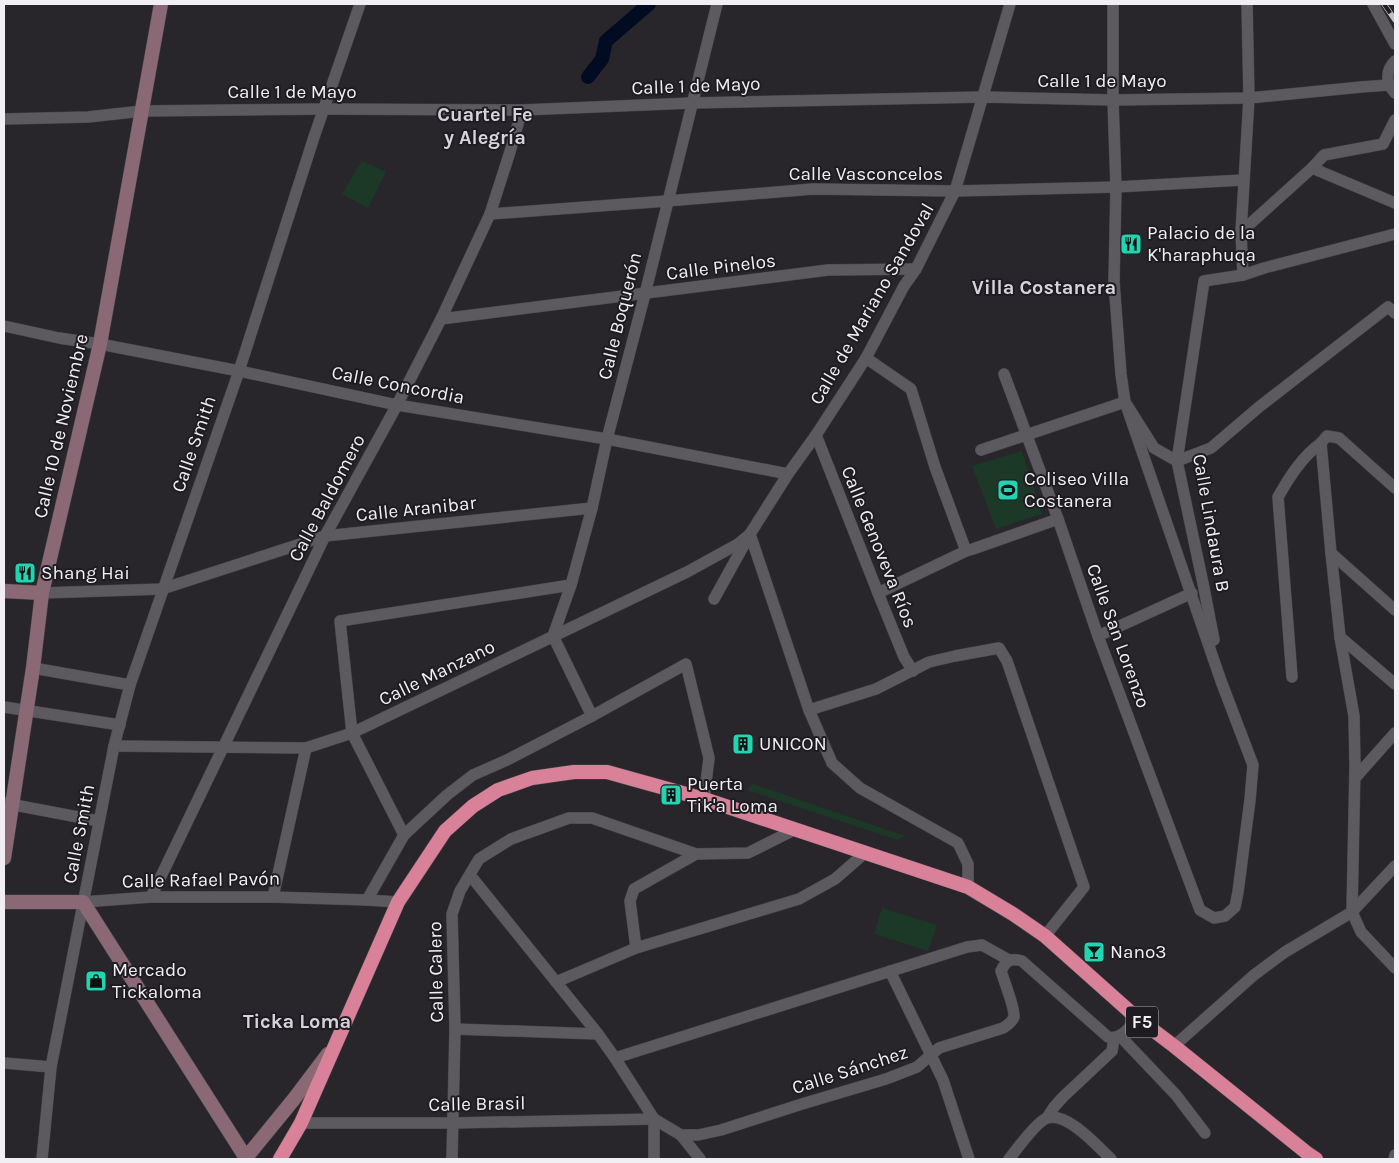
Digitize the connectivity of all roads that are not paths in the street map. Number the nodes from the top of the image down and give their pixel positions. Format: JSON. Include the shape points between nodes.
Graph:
{"nodes":[{"id":1,"x":161,"y":4,"type":"edge"},
{"id":2,"x":360,"y":4,"type":"edge"},
{"id":3,"x":718,"y":4,"type":"edge"},
{"id":4,"x":1010,"y":4,"type":"edge"},
{"id":5,"x":1113,"y":4,"type":"edge"},
{"id":6,"x":1247,"y":4,"type":"edge"},
{"id":7,"x":1373,"y":4,"type":"edge"},
{"id":8,"x":1395,"y":43,"type":"edge"},
{"id":9,"x":1395,"y":61,"type":"edge"},
{"id":10,"x":1392,"y":89,"type":"edge"},
{"id":11,"x":983,"y":97,"type":"junction"},
{"id":12,"x":1249,"y":98,"type":"junction"},
{"id":13,"x":1113,"y":100,"type":"junction"},
{"id":14,"x":692,"y":103,"type":"junction"},
{"id":15,"x":324,"y":109,"type":"junction"},
{"id":16,"x":522,"y":110,"type":"junction"},
{"id":17,"x":142,"y":111,"type":"junction"},
{"id":18,"x":4,"y":119,"type":"edge"},
{"id":19,"x":1395,"y":120,"type":"edge"},
{"id":20,"x":1312,"y":168,"type":"junction"},
{"id":21,"x":1243,"y":180,"type":"junction"},
{"id":22,"x":1116,"y":187,"type":"junction"},
{"id":23,"x":955,"y":191,"type":"junction"},
{"id":24,"x":668,"y":201,"type":"junction"},
{"id":25,"x":1395,"y":203,"type":"edge"},
{"id":26,"x":490,"y":214,"type":"junction"},
{"id":27,"x":1241,"y":232,"type":"junction"},
{"id":28,"x":1395,"y":234,"type":"edge"},
{"id":29,"x":916,"y":269,"type":"junction"},
{"id":30,"x":1243,"y":275,"type":"junction"},
{"id":31,"x":645,"y":294,"type":"junction"},
{"id":32,"x":1395,"y":313,"type":"edge"},
{"id":33,"x":441,"y":319,"type":"junction"},
{"id":34,"x":4,"y":326,"type":"edge"},
{"id":35,"x":100,"y":344,"type":"junction"},
{"id":36,"x":866,"y":358,"type":"junction"},
{"id":37,"x":239,"y":370,"type":"junction"},
{"id":38,"x":1004,"y":374,"type":"dead end"},
{"id":39,"x":1124,"y":402,"type":"junction"},
{"id":40,"x":397,"y":405,"type":"junction"},
{"id":41,"x":816,"y":435,"type":"junction"},
{"id":42,"x":1025,"y":435,"type":"junction"},
{"id":43,"x":607,"y":439,"type":"junction"},
{"id":44,"x":1321,"y":443,"type":"junction"},
{"id":45,"x":981,"y":450,"type":"dead end"},
{"id":46,"x":1178,"y":461,"type":"junction"},
{"id":47,"x":788,"y":474,"type":"junction"},
{"id":48,"x":1393,"y":482,"type":"edge"},
{"id":49,"x":592,"y":508,"type":"junction"},
{"id":50,"x":1058,"y":519,"type":"junction"},
{"id":51,"x":750,"y":534,"type":"junction"},
{"id":52,"x":325,"y":536,"type":"junction"},
{"id":53,"x":966,"y":550,"type":"junction"},
{"id":54,"x":1330,"y":553,"type":"junction"},
{"id":55,"x":572,"y":585,"type":"junction"},
{"id":56,"x":162,"y":589,"type":"junction"},
{"id":57,"x":4,"y":591,"type":"edge"},
{"id":58,"x":42,"y":593,"type":"junction"},
{"id":59,"x":878,"y":593,"type":"junction"},
{"id":60,"x":1192,"y":594,"type":"junction"},
{"id":61,"x":714,"y":599,"type":"dead end"},
{"id":62,"x":1395,"y":610,"type":"edge"},
{"id":63,"x":553,"y":636,"type":"junction"},
{"id":64,"x":1098,"y":636,"type":"junction"},
{"id":65,"x":1340,"y":637,"type":"junction"},
{"id":66,"x":33,"y":668,"type":"junction"},
{"id":67,"x":913,"y":670,"type":"junction"},
{"id":68,"x":1292,"y":677,"type":"dead end"},
{"id":69,"x":1222,"y":681,"type":"junction"},
{"id":70,"x":1395,"y":684,"type":"edge"},
{"id":71,"x":130,"y":685,"type":"junction"},
{"id":72,"x":4,"y":708,"type":"edge"},
{"id":73,"x":809,"y":710,"type":"junction"},
{"id":74,"x":26,"y":711,"type":"junction"},
{"id":75,"x":592,"y":716,"type":"junction"},
{"id":76,"x":120,"y":724,"type":"junction"},
{"id":77,"x":352,"y":733,"type":"junction"},
{"id":78,"x":1395,"y":733,"type":"edge"},
{"id":79,"x":114,"y":746,"type":"junction"},
{"id":80,"x":222,"y":747,"type":"junction"},
{"id":81,"x":306,"y":748,"type":"junction"},
{"id":82,"x":1355,"y":778,"type":"junction"},
{"id":83,"x":704,"y":799,"type":"junction"},
{"id":84,"x":8,"y":804,"type":"edge"},
{"id":85,"x":99,"y":821,"type":"junction"},
{"id":86,"x":796,"y":829,"type":"junction"},
{"id":87,"x":404,"y":835,"type":"junction"},
{"id":88,"x":866,"y":852,"type":"junction"},
{"id":89,"x":696,"y":854,"type":"junction"},
{"id":90,"x":4,"y":858,"type":"edge"},
{"id":91,"x":1395,"y":866,"type":"edge"},
{"id":92,"x":470,"y":875,"type":"junction"},
{"id":93,"x":968,"y":887,"type":"junction"},
{"id":94,"x":151,"y":897,"type":"junction"},
{"id":95,"x":273,"y":897,"type":"junction"},
{"id":96,"x":367,"y":900,"type":"junction"},
{"id":97,"x":4,"y":902,"type":"edge"},
{"id":98,"x":83,"y":902,"type":"junction"},
{"id":99,"x":398,"y":902,"type":"junction"},
{"id":100,"x":1200,"y":910,"type":"joint"},
{"id":101,"x":1352,"y":912,"type":"junction"},
{"id":102,"x":1045,"y":936,"type":"junction"},
{"id":103,"x":636,"y":948,"type":"junction"},
{"id":104,"x":1009,"y":960,"type":"junction"},
{"id":105,"x":1395,"y":968,"type":"edge"},
{"id":106,"x":890,"y":971,"type":"junction"},
{"id":107,"x":556,"y":982,"type":"junction"},
{"id":108,"x":1137,"y":1018,"type":"junction"},
{"id":109,"x":455,"y":1029,"type":"junction"},
{"id":110,"x":598,"y":1034,"type":"junction"},
{"id":111,"x":1117,"y":1038,"type":"junction"},
{"id":112,"x":334,"y":1046,"type":"junction"},
{"id":113,"x":1174,"y":1046,"type":"junction"},
{"id":114,"x":932,"y":1056,"type":"junction"},
{"id":115,"x":615,"y":1058,"type":"junction"},
{"id":116,"x":4,"y":1063,"type":"edge"},
{"id":117,"x":51,"y":1067,"type":"junction"},
{"id":118,"x":1047,"y":1118,"type":"junction"},
{"id":119,"x":654,"y":1119,"type":"junction"},
{"id":120,"x":301,"y":1123,"type":"junction"},
{"id":121,"x":453,"y":1123,"type":"junction"},
{"id":122,"x":1205,"y":1133,"type":"dead end"},
{"id":123,"x":681,"y":1135,"type":"junction"},
{"id":124,"x":1395,"y":1155,"type":"edge"},
{"id":125,"x":246,"y":1158,"type":"edge"},
{"id":126,"x":42,"y":1159,"type":"edge"},
{"id":127,"x":280,"y":1159,"type":"edge"},
{"id":128,"x":452,"y":1159,"type":"edge"},
{"id":129,"x":654,"y":1159,"type":"edge"},
{"id":130,"x":700,"y":1159,"type":"edge"},
{"id":131,"x":969,"y":1159,"type":"edge"},
{"id":132,"x":1009,"y":1159,"type":"edge"},
{"id":133,"x":1111,"y":1159,"type":"edge"},
{"id":134,"x":1316,"y":1159,"type":"edge"},
{"id":135,"x":1394,"y":1159,"type":"edge"}],
"edges":[{"from":1,"to":17,"type":"main road","name":"Calle 10 de Noviembre"},
{"from":2,"to":15,"type":"street","name":"Calle Smith"},
{"from":3,"to":14,"type":"street","name":"Calle Boquerón"},
{"from":4,"to":11,"type":"street","name":"Calle de Mariano Sandoval"},
{"from":5,"to":13,"type":"street"},
{"from":6,"to":12,"type":"street"},
{"from":7,"to":8,"type":"street"},
{"from":9,"to":10,"type":"street","via":[[1388,72]]},
{"from":10,"to":12,"type":"street","name":"Calle 1 de Mayo","via":[[1361,87]]},
{"from":11,"to":13,"type":"street","name":"Calle 1 de Mayo"},
{"from":11,"to":14,"type":"street","name":"Calle 1 de Mayo"},
{"from":11,"to":23,"type":"street","name":"Calle de Mariano Sandoval"},
{"from":12,"to":13,"type":"street","name":"Calle 1 de Mayo"},
{"from":12,"to":21,"type":"street"},
{"from":13,"to":22,"type":"street"},
{"from":14,"to":16,"type":"street","name":"Calle 1 de Mayo"},
{"from":14,"to":24,"type":"street","name":"Calle Boquerón"},
{"from":15,"to":16,"type":"street","name":"Calle 1 de Mayo"},
{"from":15,"to":17,"type":"street","name":"Calle 1 de Mayo"},
{"from":15,"to":37,"type":"street","name":"Calle Smith"},
{"from":16,"to":26,"type":"street","name":"Calle Baldomero"},
{"from":17,"to":18,"type":"street","name":"Calle 1 de Mayo","via":[[88,117]]},
{"from":17,"to":35,"type":"main road","name":"Calle 10 de Noviembre"},
{"from":19,"to":20,"type":"street","via":[[1383,144],[1324,155]]},
{"from":20,"to":25,"type":"street"},
{"from":20,"to":27,"type":"street"},
{"from":21,"to":22,"type":"street","name":"Calle Vasconcelos"},
{"from":21,"to":27,"type":"street"},
{"from":22,"to":23,"type":"street","name":"Calle Vasconcelos"},
{"from":22,"to":39,"type":"street","via":[[1114,282]]},
{"from":23,"to":24,"type":"street","name":"Calle Vasconcelos","via":[[813,189]]},
{"from":23,"to":29,"type":"street","name":"Calle de Mariano Sandoval"},
{"from":24,"to":26,"type":"street","name":"Calle Vasconcelos"},
{"from":24,"to":31,"type":"street","name":"Calle Boquerón"},
{"from":26,"to":33,"type":"street","name":"Calle Baldomero"},
{"from":27,"to":30,"type":"street"},
{"from":28,"to":30,"type":"street"},
{"from":29,"to":31,"type":"street","name":"Calle Pinelos","via":[[828,270]]},
{"from":29,"to":36,"type":"street","name":"Calle de Mariano Sandoval"},
{"from":30,"to":46,"type":"street","name":"Calle Lindaura B","via":[[1204,281]]},
{"from":31,"to":33,"type":"street","name":"Calle Pinelos"},
{"from":31,"to":43,"type":"street","name":"Calle Boquerón"},
{"from":32,"to":46,"type":"street","via":[[1388,307],[1211,448]]},
{"from":33,"to":40,"type":"street","name":"Calle Baldomero"},
{"from":34,"to":35,"type":"street","name":"Calle Concordia"},
{"from":35,"to":37,"type":"street","name":"Calle Concordia"},
{"from":35,"to":58,"type":"main road","name":"Calle 10 de Noviembre"},
{"from":36,"to":41,"type":"street","name":"Calle de Mariano Sandoval"},
{"from":36,"to":53,"type":"street","via":[[911,389],[935,467]]},
{"from":37,"to":40,"type":"street","name":"Calle Concordia"},
{"from":37,"to":56,"type":"street","name":"Calle Smith"},
{"from":38,"to":42,"type":"street","name":"Calle San Lorenzo"},
{"from":39,"to":42,"type":"street"},
{"from":39,"to":46,"type":"street","via":[[1154,448]]},
{"from":39,"to":60,"type":"street","name":"Calle Lindaura B"},
{"from":40,"to":43,"type":"street","name":"Calle Concordia"},
{"from":40,"to":52,"type":"street","name":"Calle Baldomero"},
{"from":41,"to":47,"type":"street","name":"Calle de Mariano Sandoval"},
{"from":41,"to":59,"type":"street","name":"Calle Genoveva Ríos"},
{"from":42,"to":45,"type":"street"},
{"from":42,"to":50,"type":"street","name":"Calle San Lorenzo"},
{"from":43,"to":47,"type":"street","name":"Calle Concordia"},
{"from":43,"to":49,"type":"street","name":"Calle Boquerón"},
{"from":44,"to":48,"type":"street","via":[[1327,436],[1339,438]]},
{"from":44,"to":54,"type":"street"},
{"from":44,"to":68,"type":"street","via":[[1291,474],[1278,496]]},
{"from":46,"to":69,"type":"street","name":"Calle Lindaura B"},
{"from":47,"to":51,"type":"street","name":"Calle de Mariano Sandoval"},
{"from":49,"to":52,"type":"street","name":"Calle Aranibar"},
{"from":49,"to":55,"type":"street","name":"Calle Boquerón"},
{"from":50,"to":53,"type":"street"},
{"from":50,"to":64,"type":"street","name":"Calle San Lorenzo"},
{"from":51,"to":61,"type":"street","name":"Calle de Mariano Sandoval"},
{"from":51,"to":63,"type":"street","name":"Calle Manzano","via":[[687,572]]},
{"from":51,"to":73,"type":"street"},
{"from":52,"to":56,"type":"street","name":"Calle Aranibar"},
{"from":52,"to":80,"type":"street","name":"Calle Baldomero"},
{"from":53,"to":59,"type":"street"},
{"from":54,"to":62,"type":"street"},
{"from":54,"to":65,"type":"street"},
{"from":55,"to":63,"type":"street","name":"Calle Boquerón"},
{"from":55,"to":77,"type":"street","via":[[340,620]]},
{"from":56,"to":58,"type":"street","name":"Calle Aranibar"},
{"from":56,"to":71,"type":"street","name":"Calle Smith"},
{"from":57,"to":58,"type":"main road"},
{"from":58,"to":66,"type":"main road","name":"Calle 10 de Noviembre"},
{"from":59,"to":67,"type":"street","name":"Calle Genoveva Ríos","via":[[904,657]]},
{"from":60,"to":64,"type":"street"},
{"from":60,"to":69,"type":"street","name":"Calle Lindaura B"},
{"from":63,"to":75,"type":"street"},
{"from":63,"to":77,"type":"street","name":"Calle Manzano"},
{"from":64,"to":100,"type":"street","name":"Calle San Lorenzo"},
{"from":65,"to":70,"type":"street"},
{"from":65,"to":82,"type":"street","via":[[1354,716]]},
{"from":66,"to":71,"type":"street"},
{"from":66,"to":74,"type":"main road","name":"Calle 10 de Noviembre"},
{"from":67,"to":73,"type":"street","via":[[876,689]]},
{"from":67,"to":102,"type":"street","via":[[929,662],[1000,648],[1008,660],[1084,887]]},
{"from":69,"to":100,"type":"street","name":"Calle Lindaura B","via":[[1253,765],[1250,800],[1235,907],[1225,916],[1214,918]]},
{"from":71,"to":76,"type":"street","name":"Calle Smith"},
{"from":72,"to":74,"type":"street"},
{"from":73,"to":93,"type":"street","via":[[832,762],[860,788],[958,843],[968,864]]},
{"from":74,"to":76,"type":"street"},
{"from":74,"to":84,"type":"main road","name":"Calle 10 de Noviembre"},
{"from":75,"to":83,"type":"street","via":[[686,664],[709,758]]},
{"from":75,"to":87,"type":"street","via":[[473,775]]},
{"from":76,"to":79,"type":"street","name":"Calle Smith"},
{"from":77,"to":81,"type":"street","name":"Calle Manzano"},
{"from":77,"to":87,"type":"street"},
{"from":78,"to":82,"type":"street"},
{"from":79,"to":80,"type":"street","name":"Calle Manzano"},
{"from":79,"to":85,"type":"street","name":"Calle Smith"},
{"from":80,"to":81,"type":"street","name":"Calle Manzano"},
{"from":80,"to":94,"type":"street","name":"Calle Baldomero"},
{"from":81,"to":95,"type":"street"},
{"from":82,"to":101,"type":"street"},
{"from":83,"to":86,"type":"highway","number":"F5"},
{"from":83,"to":99,"type":"highway","number":"F5","via":[[607,772],[574,772],[532,778],[498,790],[473,806],[445,831]]},
{"from":84,"to":85,"type":"street"},
{"from":84,"to":90,"type":"main road","name":"Calle 10 de Noviembre"},
{"from":85,"to":98,"type":"street","name":"Calle Smith"},
{"from":86,"to":88,"type":"highway","number":"F5"},
{"from":86,"to":89,"type":"street","name":"Calle Calero","via":[[748,854]]},
{"from":87,"to":96,"type":"street"},
{"from":88,"to":93,"type":"highway","number":"F5"},
{"from":88,"to":103,"type":"street","via":[[835,879],[799,899]]},
{"from":89,"to":92,"type":"street","name":"Calle Calero","via":[[592,818],[569,818],[511,839],[479,859]]},
{"from":89,"to":103,"type":"street","via":[[634,889],[630,901]]},
{"from":91,"to":101,"type":"street"},
{"from":92,"to":107,"type":"street"},
{"from":92,"to":109,"type":"street","name":"Calle Calero","via":[[452,914]]},
{"from":93,"to":102,"type":"highway","number":"F5"},
{"from":94,"to":95,"type":"street","name":"Calle Rafael Pavón"},
{"from":94,"to":98,"type":"street","name":"Calle Rafael Pavón"},
{"from":95,"to":96,"type":"street","name":"Calle Rafael Pavón"},
{"from":96,"to":99,"type":"street","name":"Calle Rafael Pavón"},
{"from":97,"to":98,"type":"main road","name":"Calle Rafael Pavón"},
{"from":98,"to":117,"type":"street","name":"Calle Smith"},
{"from":98,"to":125,"type":"main road"},
{"from":99,"to":112,"type":"highway","number":"F5"},
{"from":101,"to":105,"type":"street","via":[[1361,932]]},
{"from":101,"to":113,"type":"street","via":[[1285,952]]},
{"from":102,"to":108,"type":"highway","number":"F5"},
{"from":103,"to":107,"type":"street"},
{"from":104,"to":106,"type":"street","via":[[982,945]]},
{"from":104,"to":111,"type":"street","via":[[1022,961],[1108,1037]]},
{"from":104,"to":114,"type":"street","name":"Calle Sánchez","via":[[1001,971],[1014,1010],[1011,1023],[939,1048]]},
{"from":106,"to":114,"type":"street"},
{"from":106,"to":115,"type":"street"},
{"from":107,"to":110,"type":"street"},
{"from":108,"to":111,"type":"street"},
{"from":108,"to":113,"type":"highway","number":"F5"},
{"from":109,"to":110,"type":"street"},
{"from":109,"to":121,"type":"street","name":"Calle Calero"},
{"from":110,"to":115,"type":"street"},
{"from":111,"to":118,"type":"street","via":[[1112,1051],[1063,1097]]},
{"from":111,"to":122,"type":"street","via":[[1176,1095]]},
{"from":112,"to":120,"type":"highway","number":"F5"},
{"from":112,"to":125,"type":"main road"},
{"from":113,"to":134,"type":"highway","number":"F5"},
{"from":114,"to":123,"type":"street","name":"Calle Sánchez","via":[[917,1067],[886,1079],[721,1130]]},
{"from":114,"to":131,"type":"street"},
{"from":115,"to":119,"type":"street"},
{"from":116,"to":117,"type":"street"},
{"from":117,"to":126,"type":"street","name":"Calle Smith"},
{"from":118,"to":132,"type":"street"},
{"from":118,"to":133,"type":"street","via":[[1059,1118],[1072,1124]]},
{"from":119,"to":121,"type":"street","name":"Calle Brasil"},
{"from":119,"to":123,"type":"street"},
{"from":119,"to":129,"type":"street"},
{"from":120,"to":121,"type":"street","name":"Calle Brasil"},
{"from":120,"to":127,"type":"highway","number":"F5"},
{"from":121,"to":128,"type":"street","name":"Calle Calero"},
{"from":123,"to":130,"type":"street"},
{"from":124,"to":135,"type":"street"}]}
